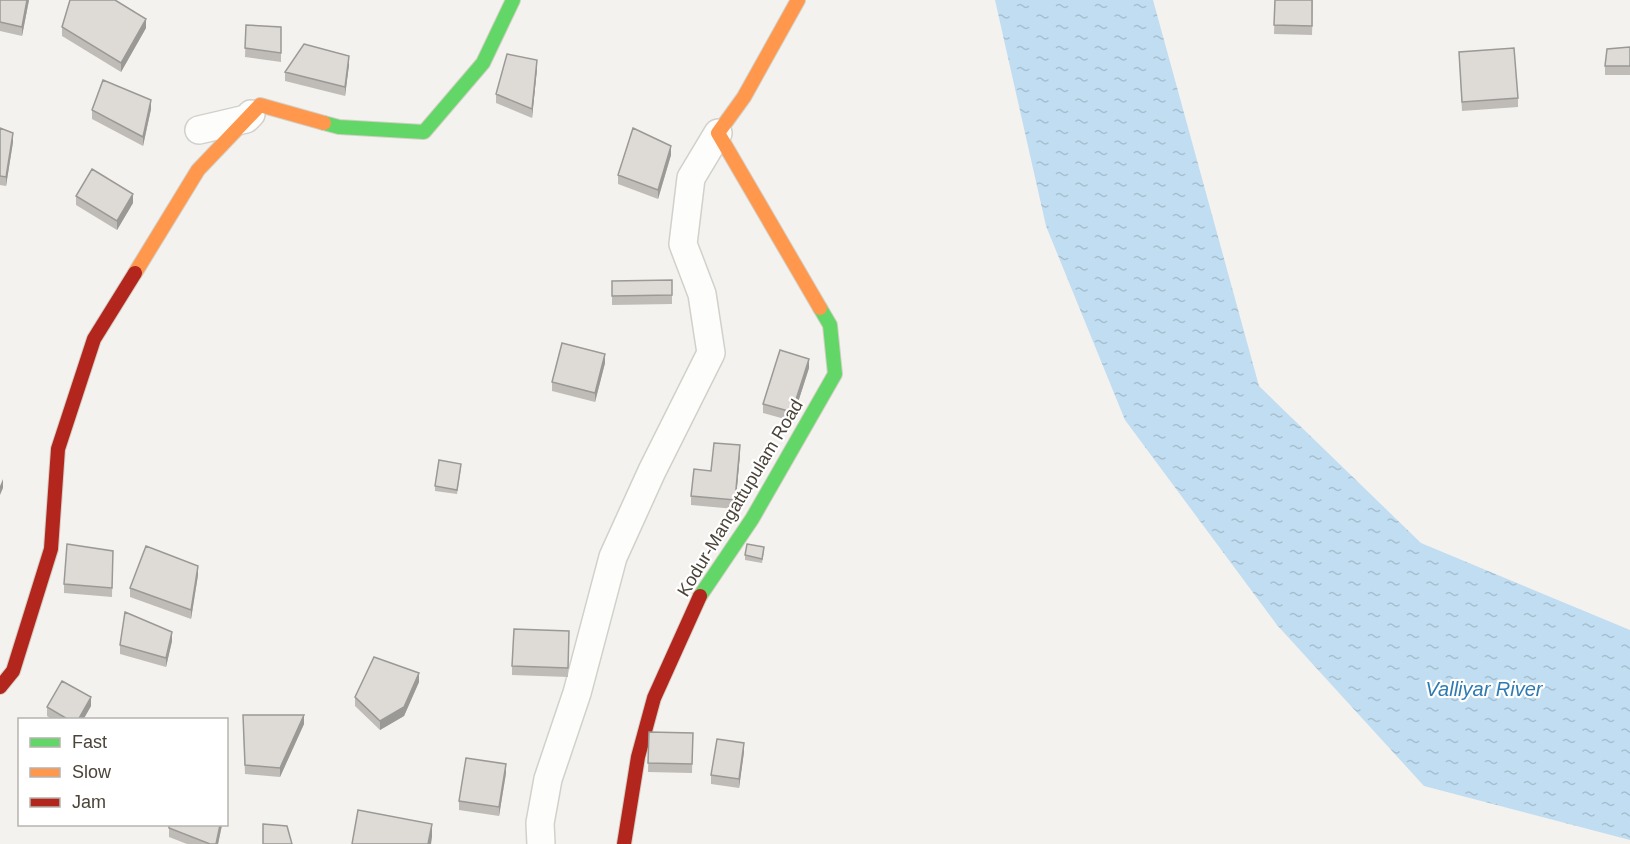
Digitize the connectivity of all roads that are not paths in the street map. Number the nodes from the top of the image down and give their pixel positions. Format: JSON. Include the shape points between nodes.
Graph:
{"nodes":[{"id":1,"x":513,"y":0,"type":"edge"},
{"id":2,"x":798,"y":0,"type":"edge"},
{"id":3,"x":260,"y":105,"type":"junction"},
{"id":4,"x":199,"y":130,"type":"dead end"},
{"id":5,"x":718,"y":133,"type":"junction"},
{"id":6,"x":0,"y":687,"type":"edge"},
{"id":7,"x":541,"y":844,"type":"edge"},
{"id":8,"x":624,"y":844,"type":"edge"}],
"edges":[{"from":1,"to":3,"type":"street","via":[[483,63],[424,132],[339,128]]},
{"from":2,"to":5,"type":"street","via":[[744,97]]},
{"from":3,"to":4,"type":"street","via":[[246,119]]},
{"from":3,"to":6,"type":"street","via":[[198,170],[94,339],[58,449],[51,549],[13,671]]},
{"from":5,"to":7,"type":"street","via":[[692,178],[683,244],[702,294],[711,353],[613,557],[577,693],[548,779],[540,823]]},
{"from":5,"to":8,"type":"street","name":"Kodur-Mangattupulam Road","via":[[830,325],[835,374],[752,519],[697,600],[654,698],[638,757]]}]}
